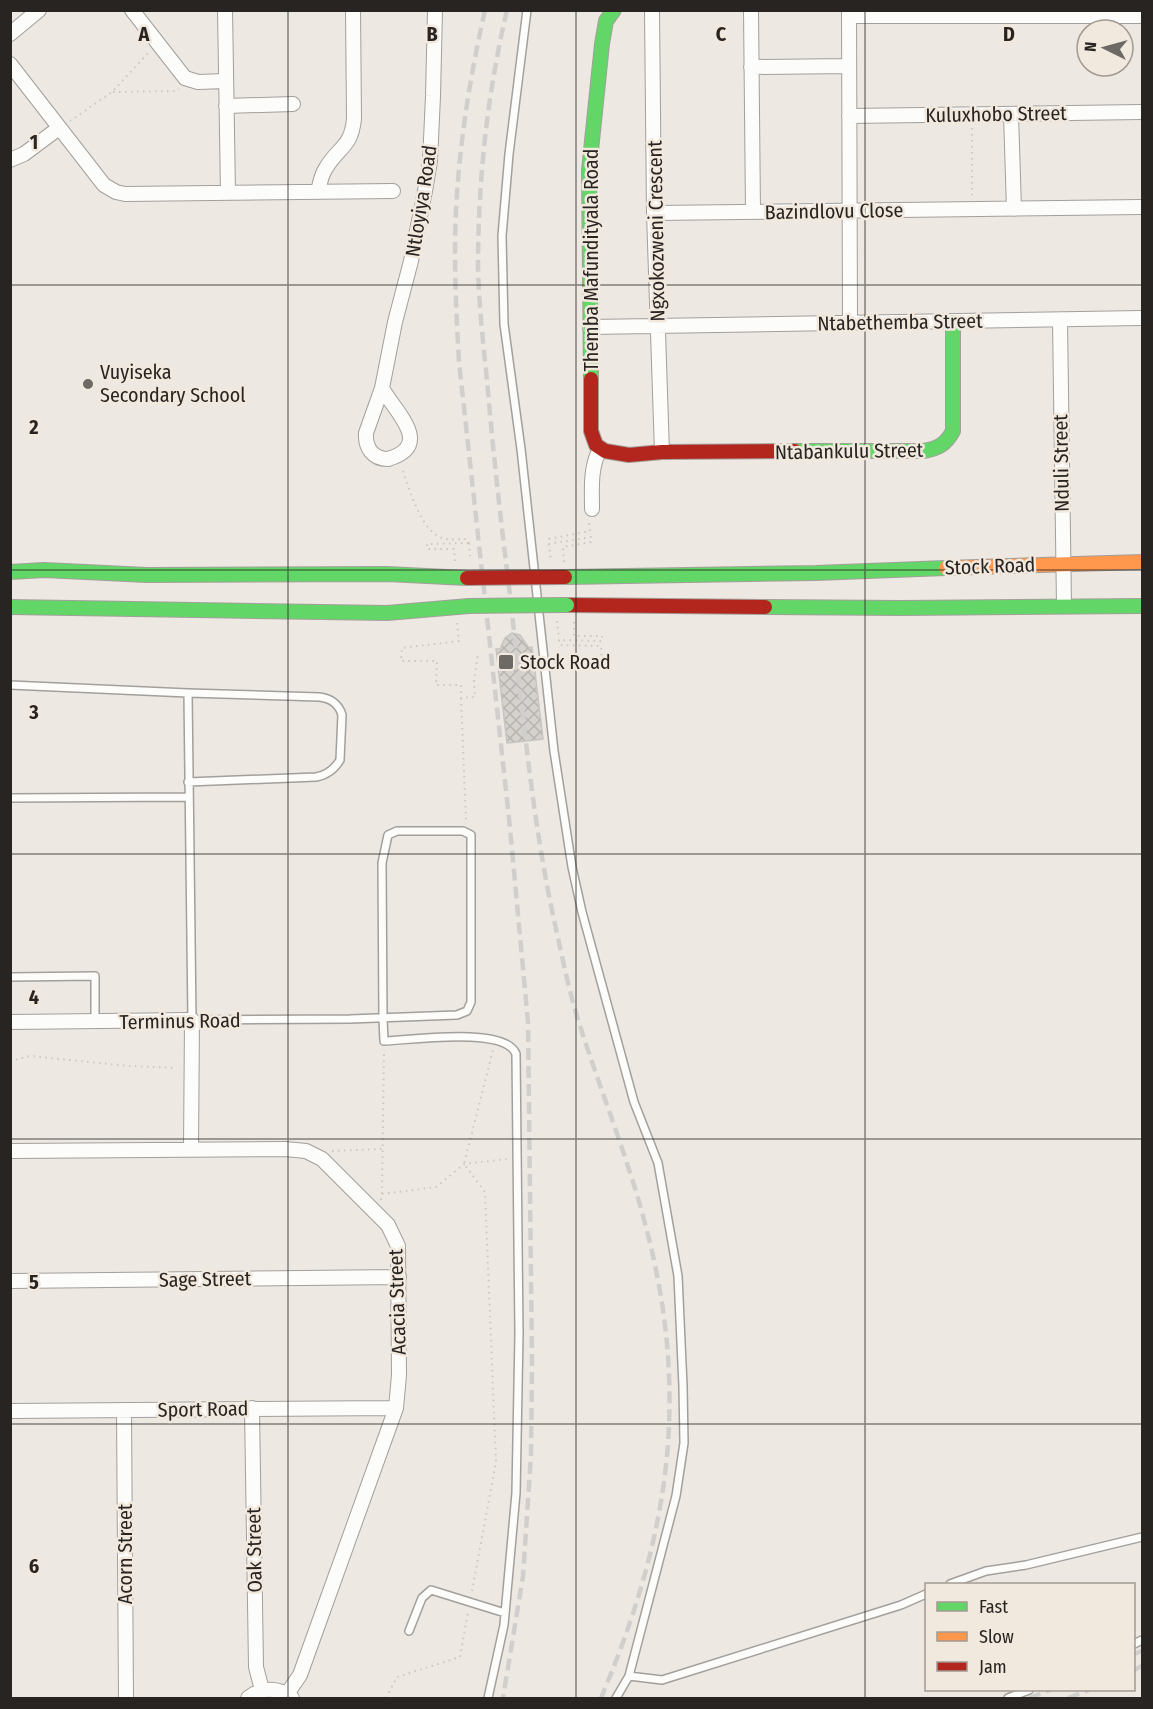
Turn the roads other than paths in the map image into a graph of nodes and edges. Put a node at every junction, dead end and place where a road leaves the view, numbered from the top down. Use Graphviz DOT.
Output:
graph roads {
  1 [pos="39,10"];
  2 [pos="132,10"];
  3 [pos="225,10"];
  4 [pos="353,10"];
  5 [pos="435,10"];
  6 [pos="527,10"];
  7 [pos="615,10"];
  8 [pos="652,10"];
  9 [pos="751,10"];
  10 [pos="849,13"];
  11 [pos="1010,14"];
  12 [pos="1143,16"];
  13 [pos="10,33"];
  14 [pos="10,64"];
  15 [pos="849,66"];
  16 [pos="751,67"];
  17 [pos="225,81"];
  18 [pos="293,104"];
  19 [pos="226,106"];
  20 [pos="1143,112"];
  21 [pos="1011,114"];
  22 [pos="849,116"];
  23 [pos="59,128"];
  24 [pos="10,160"];
  25 [pos="318,191"];
  26 [pos="393,191"];
  27 [pos="228,193"];
  28 [pos="1143,207"];
  29 [pos="1014,209"];
  30 [pos="850,211"];
  31 [pos="753,212"];
  32 [pos="654,213"];
  33 [pos="1143,318"];
  34 [pos="1060,320"];
  35 [pos="953,322"];
  36 [pos="850,323"];
  37 [pos="657,325"];
  38 [pos="590,327"];
  39 [pos="382,388"];
  40 [pos="600,449"];
  41 [pos="662,452"];
  42 [pos="592,508"];
  43 [pos="1143,562"];
  44 [pos="1064,564"];
  45 [pos="10,572"];
  46 [pos="1064,606"];
  47 [pos="1143,606"];
  48 [pos="10,607"];
  49 [pos="10,685"];
  50 [pos="188,693"];
  51 [pos="188,782"];
  52 [pos="188,797"];
  53 [pos="10,798"];
  54 [pos="10,977"];
  55 [pos="383,1018"];
  56 [pos="192,1020"];
  57 [pos="95,1021"];
  58 [pos="10,1022"];
  59 [pos="191,1149"];
  60 [pos="10,1150"];
  61 [pos="399,1277"];
  62 [pos="10,1281"];
  63 [pos="252,1408"];
  64 [pos="396,1408"];
  65 [pos="124,1410"];
  66 [pos="10,1411"];
  67 [pos="1143,1537"];
  68 [pos="953,1583"];
  69 [pos="925,1595"];
  70 [pos="505,1613"];
  71 [pos="409,1631"];
  72 [pos="629,1676"];
  73 [pos="262,1690"];
  74 [pos="1024,1691"];
  75 [pos="289,1696"];
  76 [pos="126,1698"];
  77 [pos="248,1698"];
  78 [pos="488,1698"];
  79 [pos="616,1698"];
  80 [pos="1008,1698"];
  1 -- 13 [label="street"];
  2 -- 17 [label="street"];
  3 -- 17 [label="street"];
  4 -- 25 [label="street"];
  5 -- 39 [label="street, Ntloyiya Road"];
  6 -- 72 [label="lane"];
  7 -- 38 [label="main road, Themba Mafundityala Road"];
  8 -- 32 [label="street, Ngxokozweni Crescent"];
  9 -- 16 [label="street"];
  10 -- 11 [label="street"];
  10 -- 15 [label="street"];
  11 -- 12 [label="street"];
  14 -- 23 [label="street"];
  15 -- 16 [label="street"];
  15 -- 22 [label="street"];
  16 -- 31 [label="street"];
  17 -- 19 [label="street"];
  18 -- 19 [label="street"];
  19 -- 27 [label="street"];
  20 -- 21 [label="street, Kuluxhobo Street"];
  21 -- 22 [label="street, Kuluxhobo Street"];
  21 -- 29 [label="street"];
  22 -- 30 [label="street"];
  23 -- 24 [label="street"];
  23 -- 27 [label="street"];
  25 -- 26 [label="street"];
  25 -- 27 [label="street"];
  28 -- 29 [label="street, Bazindlovu Close"];
  29 -- 30 [label="street, Bazindlovu Close"];
  30 -- 31 [label="street, Bazindlovu Close"];
  30 -- 36 [label="street"];
  31 -- 32 [label="street, Bazindlovu Close"];
  32 -- 37 [label="street, Ngxokozweni Crescent"];
  33 -- 34 [label="street, Ntabethemba Street"];
  34 -- 35 [label="street, Ntabethemba Street"];
  34 -- 44 [label="street, Nduli Street"];
  35 -- 36 [label="street, Ntabethemba Street"];
  35 -- 41 [label="main road, Ntabankulu Street"];
  36 -- 37 [label="street, Ntabethemba Street"];
  37 -- 38 [label="street, Ntabethemba Street"];
  37 -- 41 [label="street, Ngxokozweni Crescent"];
  38 -- 40 [label="main road, Themba Mafundityala Road"];
  39 -- 39 [label="street, Ntloyiya Road"];
  40 -- 41 [label="main road"];
  40 -- 42 [label="street"];
  43 -- 44 [label="main road, Stock Road"];
  44 -- 45 [label="main road, Stock Road, bridge"];
  44 -- 46 [label="street, Nduli Street"];
  46 -- 47 [label="main road, Stock Road"];
  46 -- 48 [label="main road, Stock Road, bridge"];
  49 -- 50 [label="lane"];
  50 -- 51 [label="lane"];
  50 -- 51 [label="lane"];
  51 -- 52 [label="lane"];
  52 -- 53 [label="lane"];
  52 -- 56 [label="lane"];
  54 -- 57 [label="lane"];
  55 -- 55 [label="lane"];
  55 -- 56 [label="lane, Terminus Road"];
  55 -- 70 [label="lane"];
  56 -- 57 [label="street, Terminus Road"];
  56 -- 59 [label="street"];
  57 -- 58 [label="street, Terminus Road"];
  59 -- 60 [label="street"];
  59 -- 61 [label="street, Acacia Street"];
  61 -- 62 [label="street, Sage Street"];
  61 -- 64 [label="street, Acacia Street"];
  63 -- 64 [label="street, Sport Road"];
  63 -- 65 [label="street, Sport Road"];
  63 -- 73 [label="street, Oak Street"];
  64 -- 75 [label="street, Acacia Street"];
  65 -- 66 [label="street, Sport Road"];
  65 -- 76 [label="street, Acorn Street"];
  67 -- 68 [label="lane"];
  69 -- 72 [label="lane"];
  70 -- 71 [label="lane"];
  70 -- 78 [label="lane"];
  72 -- 79 [label="lane"];
  73 -- 75 [label="street"];
  73 -- 77 [label="street"];
  74 -- 80 [label="lane"];
}
